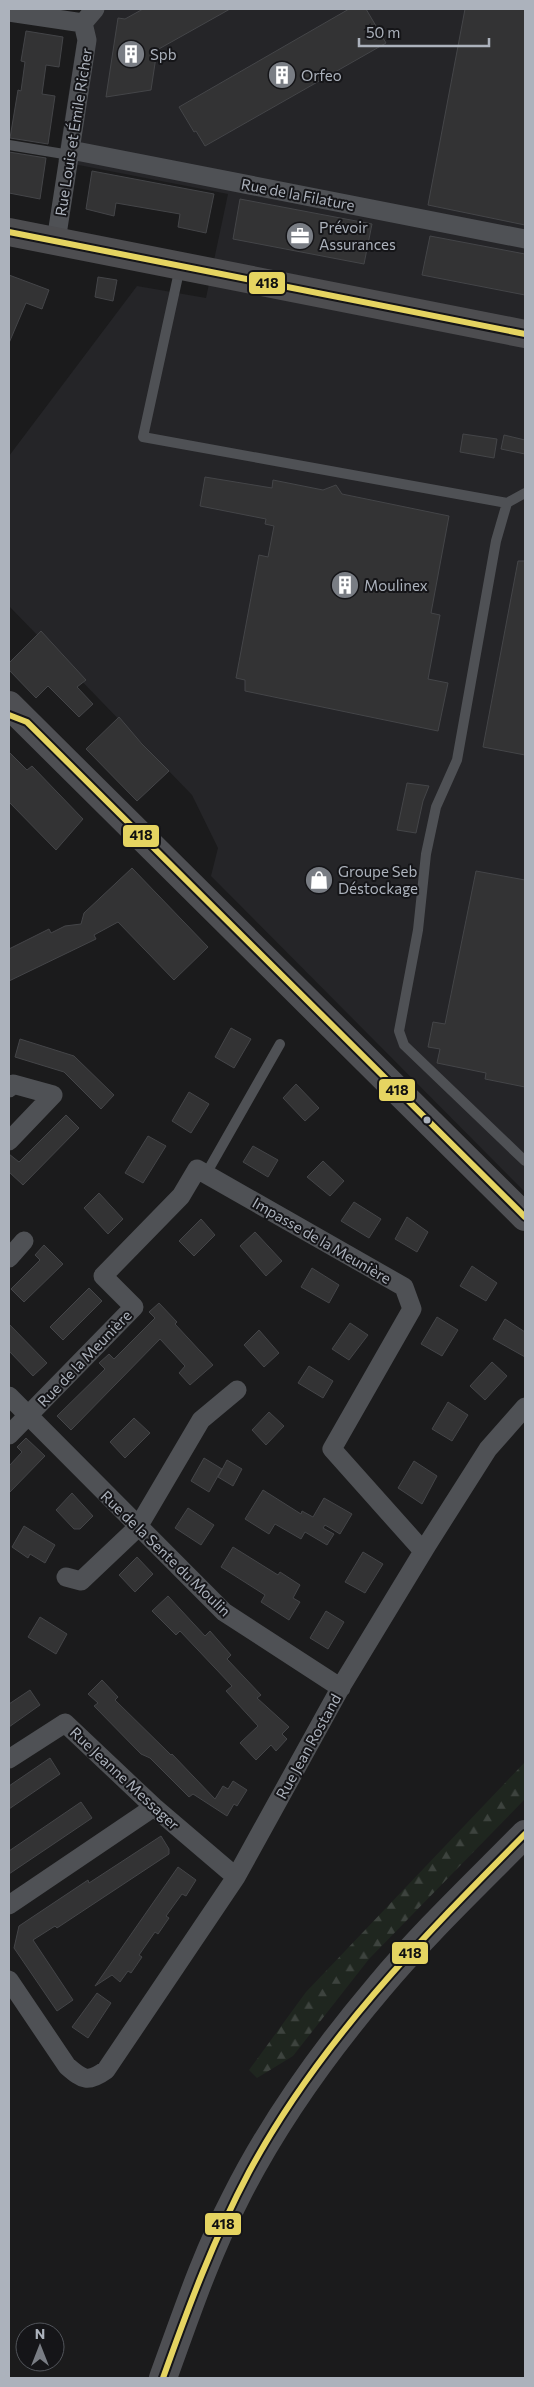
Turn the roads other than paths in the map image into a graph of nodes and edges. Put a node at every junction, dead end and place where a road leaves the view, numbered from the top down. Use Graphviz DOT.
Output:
graph roads {
  1 [pos="9,12"];
  2 [pos="89,16"];
  3 [pos="9,145"];
  4 [pos="71,152"];
  5 [pos="9,232"];
  6 [pos="525,238"];
  7 [pos="56,241"];
  8 [pos="180,265"];
  9 [pos="525,334"];
  10 [pos="525,493"];
  11 [pos="507,503"];
  12 [pos="15,714"];
  13 [pos="280,1044"];
  14 [pos="9,1088"];
  15 [pos="9,1141"];
  16 [pos="525,1161"];
  17 [pos="201,1171"];
  18 [pos="525,1217"];
  19 [pos="24,1242"];
  20 [pos="9,1258"];
  21 [pos="238,1390"];
  22 [pos="9,1396"];
  23 [pos="525,1406"];
  24 [pos="28,1416"];
  25 [pos="9,1435"];
  26 [pos="138,1527"];
  27 [pos="423,1551"];
  28 [pos="66,1577"];
  29 [pos="340,1688"];
  30 [pos="9,1758"];
  31 [pos="154,1807"];
  32 [pos="525,1834"];
  33 [pos="236,1877"];
  34 [pos="9,1905"];
  35 [pos="9,1980"];
  36 [pos="163,2378"];
  1 -- 2 [label="street"];
  2 -- 4 [label="street, Rue Louis et Émile Richer"];
  3 -- 4 [label="lane"];
  4 -- 6 [label="street, Rue de la Filature"];
  4 -- 7 [label="street, Rue Louis et Émile Richer"];
  5 -- 7 [label="main road"];
  7 -- 8 [label="main road"];
  8 -- 9 [label="main road"];
  8 -- 11 [label="lane"];
  10 -- 11 [label="lane"];
  11 -- 16 [label="lane"];
  12 -- 18 [label="main road"];
  13 -- 17 [label="lane"];
  14 -- 15 [label="street"];
  17 -- 24 [label="street, Rue de la Meunière"];
  17 -- 27 [label="street, Impasse de la Meunière"];
  19 -- 20 [label="street"];
  21 -- 26 [label="street"];
  22 -- 24 [label="street, Rue de la Sente du Moulin"];
  23 -- 27 [label="street, Rue Jean Rostand"];
  24 -- 25 [label="street, Rue de la Meunière"];
  24 -- 26 [label="street, Rue de la Sente du Moulin"];
  26 -- 28 [label="street"];
  26 -- 29 [label="street, Rue de la Sente du Moulin"];
  27 -- 29 [label="street, Rue Jean Rostand"];
  29 -- 33 [label="street, Rue Jean Rostand"];
  30 -- 31 [label="street, Rue Jeanne Messager"];
  31 -- 33 [label="street, Rue Jeanne Messager"];
  31 -- 34 [label="street"];
  32 -- 36 [label="main road"];
  33 -- 35 [label="street, Rue Jean Rostand"];
}
